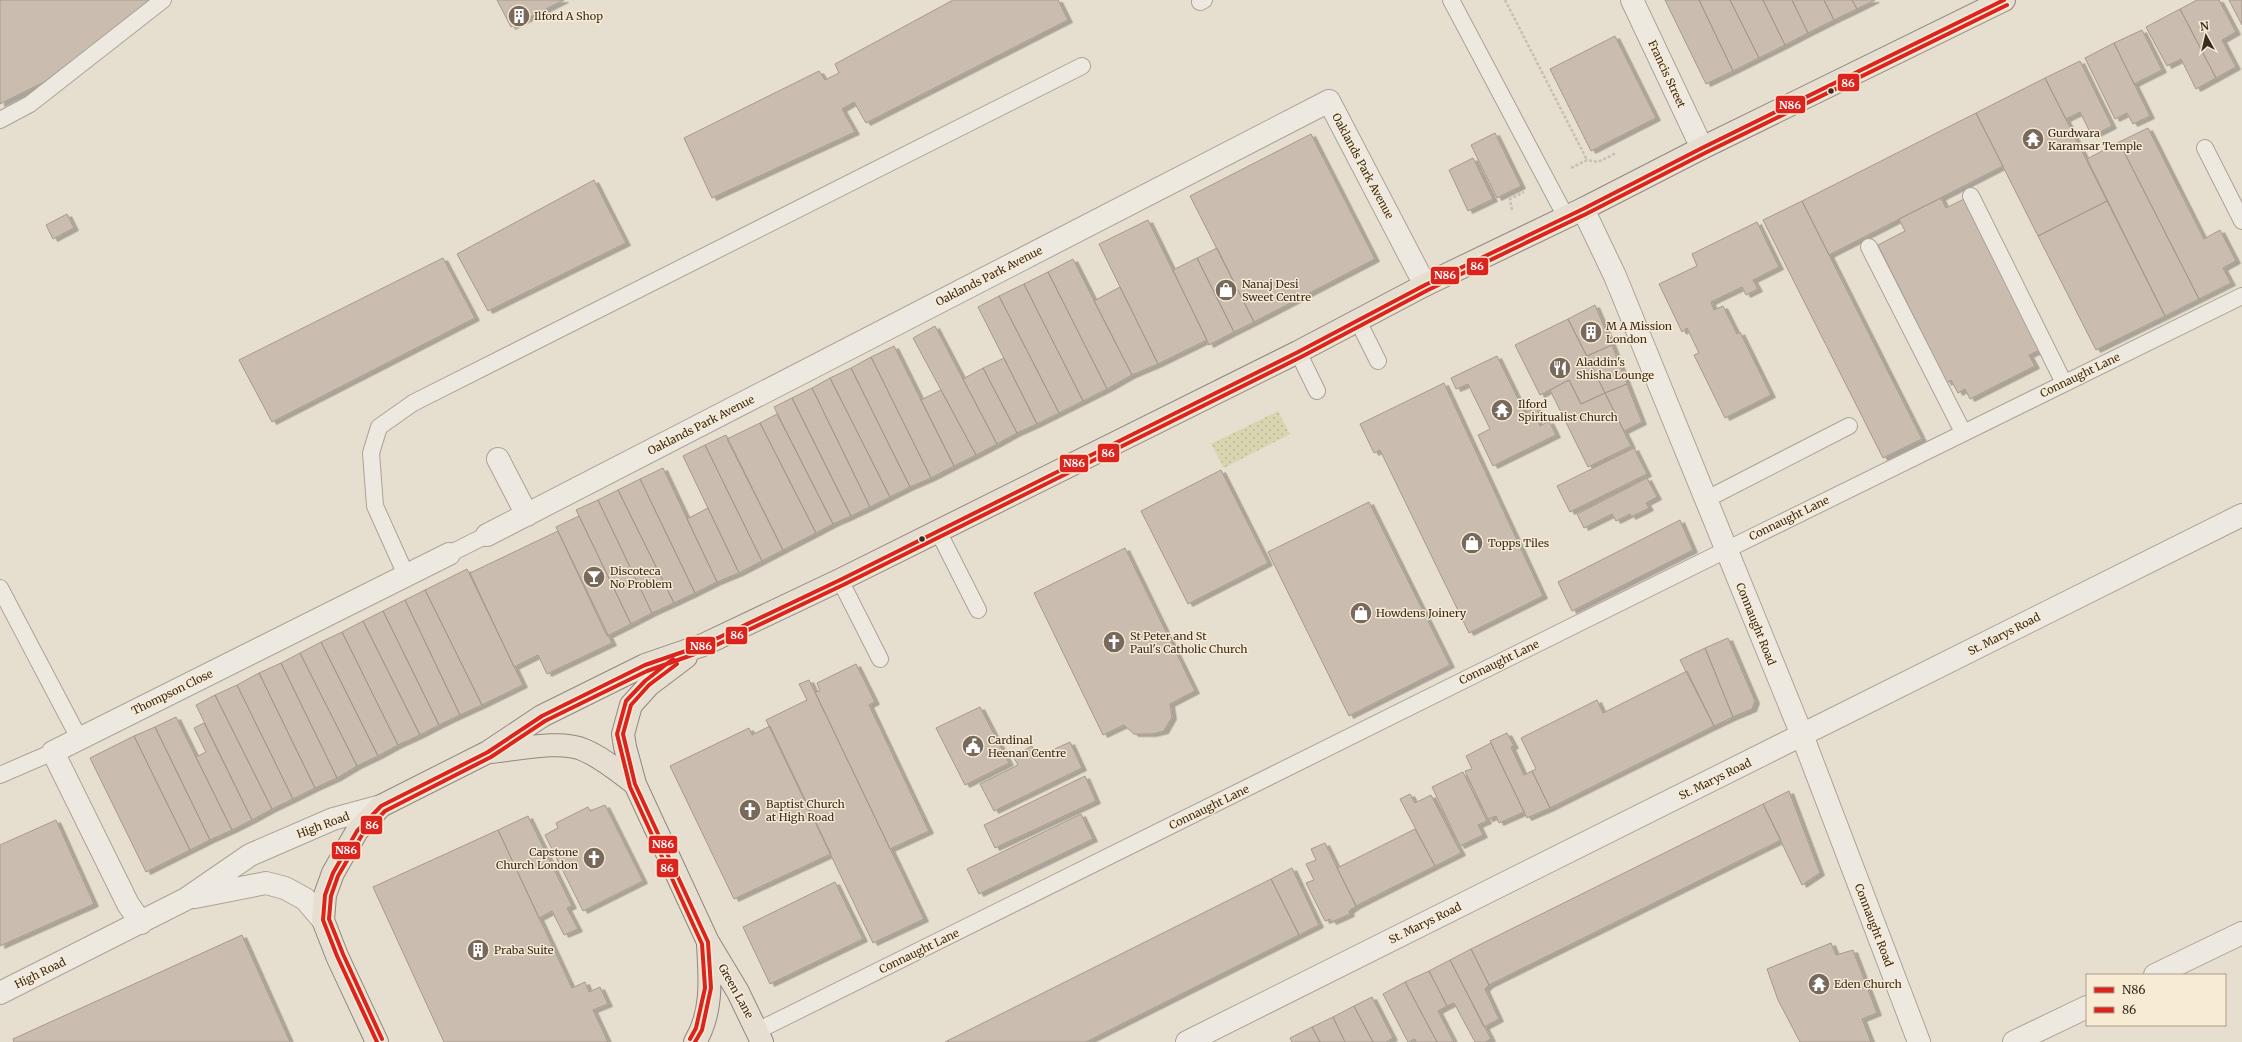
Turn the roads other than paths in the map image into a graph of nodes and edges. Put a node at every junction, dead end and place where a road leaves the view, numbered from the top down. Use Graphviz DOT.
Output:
graph roads {
  1 [pos="163,0"];
  2 [pos="1451,0"];
  3 [pos="1632,0"];
  4 [pos="2004,0"];
  5 [pos="1082,66"];
  6 [pos="0,120"];
  7 [pos="1702,148"];
  8 [pos="2205,148"];
  9 [pos="1971,196"];
  10 [pos="1574,213"];
  11 [pos="2242,221"];
  12 [pos="1869,247"];
  13 [pos="1425,285"];
  14 [pos="2242,296"];
  15 [pos="1358,321"];
  16 [pos="1298,352"];
  17 [pos="1378,361"];
  18 [pos="2064,383"];
  19 [pos="1317,392"];
  20 [pos="1849,426"];
  21 [pos="1963,432"];
  22 [pos="498,459"];
  23 [pos="1705,500"];
  24 [pos="527,514"];
  25 [pos="2242,515"];
  26 [pos="938,531"];
  27 [pos="487,535"];
  28 [pos="1726,550"];
  29 [pos="457,551"];
  30 [pos="406,575"];
  31 [pos="840,580"];
  32 [pos="0,588"];
  33 [pos="978,610"];
  34 [pos="703,645"];
  35 [pos="880,659"];
  36 [pos="1802,735"];
  37 [pos="79,738"];
  38 [pos="53,752"];
  39 [pos="488,752"];
  40 [pos="0,775"];
  41 [pos="635,784"];
  42 [pos="380,806"];
  43 [pos="186,899"];
  44 [pos="323,920"];
  45 [pos="141,923"];
  46 [pos="2242,933"];
  47 [pos="708,942"];
  48 [pos="2156,974"];
  49 [pos="0,993"];
  50 [pos="2086,1007"];
  51 [pos="760,1037"];
  52 [pos="378,1042"];
  53 [pos="695,1042"];
  54 [pos="1187,1042"];
  55 [pos="1919,1042"];
  56 [pos="2014,1042"];
  1 -- 6 [label="lane"];
  2 -- 10 [label="lane"];
  3 -- 7 [label="street, Francis Street"];
  4 -- 7 [label="main road, High Road"];
  5 -- 30 [label="lane"];
  7 -- 10 [label="main road, High Road"];
  8 -- 11 [label="lane"];
  9 -- 18 [label="lane"];
  10 -- 13 [label="main road, High Road"];
  10 -- 23 [label="street, Connaught Road"];
  12 -- 21 [label="lane"];
  13 -- 15 [label="main road, High Road"];
  13 -- 24 [label="street, Oaklands Park Avenue"];
  14 -- 18 [label="lane, Connaught Lane"];
  15 -- 16 [label="main road, High Road"];
  15 -- 17 [label="lane"];
  16 -- 19 [label="lane"];
  16 -- 26 [label="main road, High Road"];
  18 -- 21 [label="lane, Connaught Lane"];
  20 -- 23 [label="lane"];
  21 -- 28 [label="lane, Connaught Lane"];
  22 -- 24 [label="street"];
  23 -- 28 [label="street, Connaught Road"];
  24 -- 27 [label="street, Oaklands Park Avenue"];
  25 -- 36 [label="street, St. Marys Road"];
  26 -- 31 [label="main road, High Road"];
  26 -- 33 [label="lane"];
  27 -- 29 [label="lane, Oaklands Park Avenue"];
  28 -- 36 [label="street, Connaught Road"];
  28 -- 51 [label="lane, Connaught Lane"];
  29 -- 30 [label="street, Thompson Close"];
  30 -- 37 [label="street, Thompson Close"];
  31 -- 34 [label="main road, High Road"];
  31 -- 35 [label="lane"];
  32 -- 37 [label="lane"];
  34 -- 39 [label="main road, High Road"];
  34 -- 41 [label="main road, Green Lane"];
  36 -- 54 [label="street, St. Marys Road"];
  36 -- 55 [label="street, Connaught Road"];
  37 -- 38 [label="street, Thompson Close"];
  38 -- 40 [label="lane"];
  38 -- 45 [label="street"];
  39 -- 41 [label="main road, High Road"];
  39 -- 42 [label="main road, High Road"];
  41 -- 47 [label="main road, Green Lane"];
  42 -- 43 [label="street, High Road"];
  42 -- 44 [label="main road"];
  43 -- 44 [label="street, High Road"];
  43 -- 45 [label="street, High Road"];
  44 -- 52 [label="main road"];
  45 -- 49 [label="street, High Road"];
  46 -- 48 [label="street"];
  47 -- 51 [label="main road, Green Lane"];
  47 -- 53 [label="main road, Green Lane"];
  50 -- 56 [label="street"];
}
